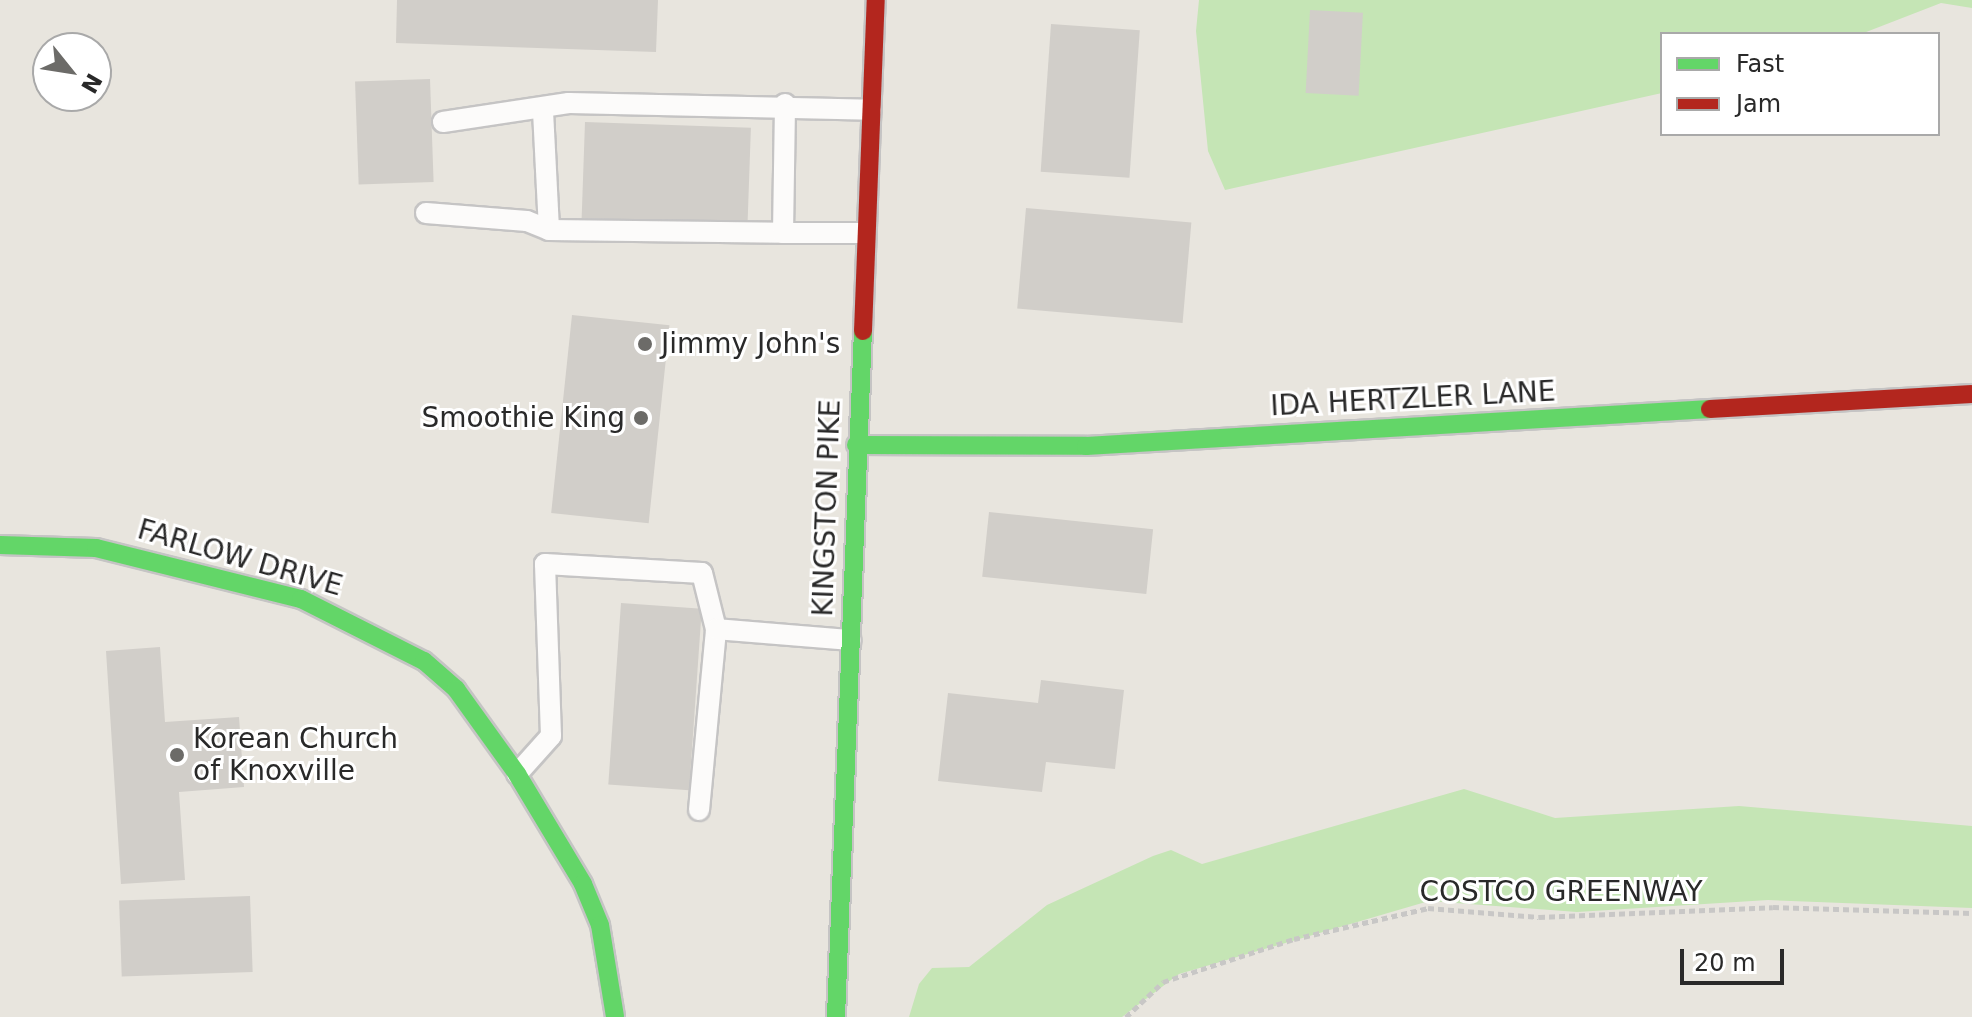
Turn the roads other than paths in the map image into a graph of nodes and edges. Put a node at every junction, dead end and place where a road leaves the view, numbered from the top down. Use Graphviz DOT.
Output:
graph roads {
  1 [pos="876,0"];
  2 [pos="785,104"];
  3 [pos="871,110"];
  4 [pos="543,111"];
  5 [pos="443,122"];
  6 [pos="426,213"];
  7 [pos="549,230"];
  8 [pos="783,233"];
  9 [pos="865,233"];
  10 [pos="1972,394"];
  11 [pos="856,445"];
  12 [pos="0,545"];
  13 [pos="716,629"];
  14 [pos="851,640"];
  15 [pos="517,774"];
  16 [pos="699,810"];
  17 [pos="615,1017"];
  18 [pos="836,1017"];
  1 -- 3 [label="street, KINGSTON PIKE"];
  2 -- 3 [label="lane"];
  2 -- 4 [label="lane"];
  2 -- 8 [label="lane"];
  3 -- 9 [label="street, KINGSTON PIKE"];
  4 -- 5 [label="lane"];
  4 -- 7 [label="lane"];
  6 -- 7 [label="lane"];
  7 -- 8 [label="lane"];
  8 -- 9 [label="lane"];
  9 -- 11 [label="street, KINGSTON PIKE"];
  10 -- 11 [label="street, IDA HERTZLER LANE"];
  11 -- 14 [label="street, KINGSTON PIKE"];
  12 -- 15 [label="street, FARLOW DRIVE"];
  13 -- 14 [label="lane"];
  13 -- 15 [label="lane"];
  13 -- 16 [label="lane"];
  14 -- 18 [label="street, KINGSTON PIKE"];
  15 -- 17 [label="street, FARLOW DRIVE"];
}
